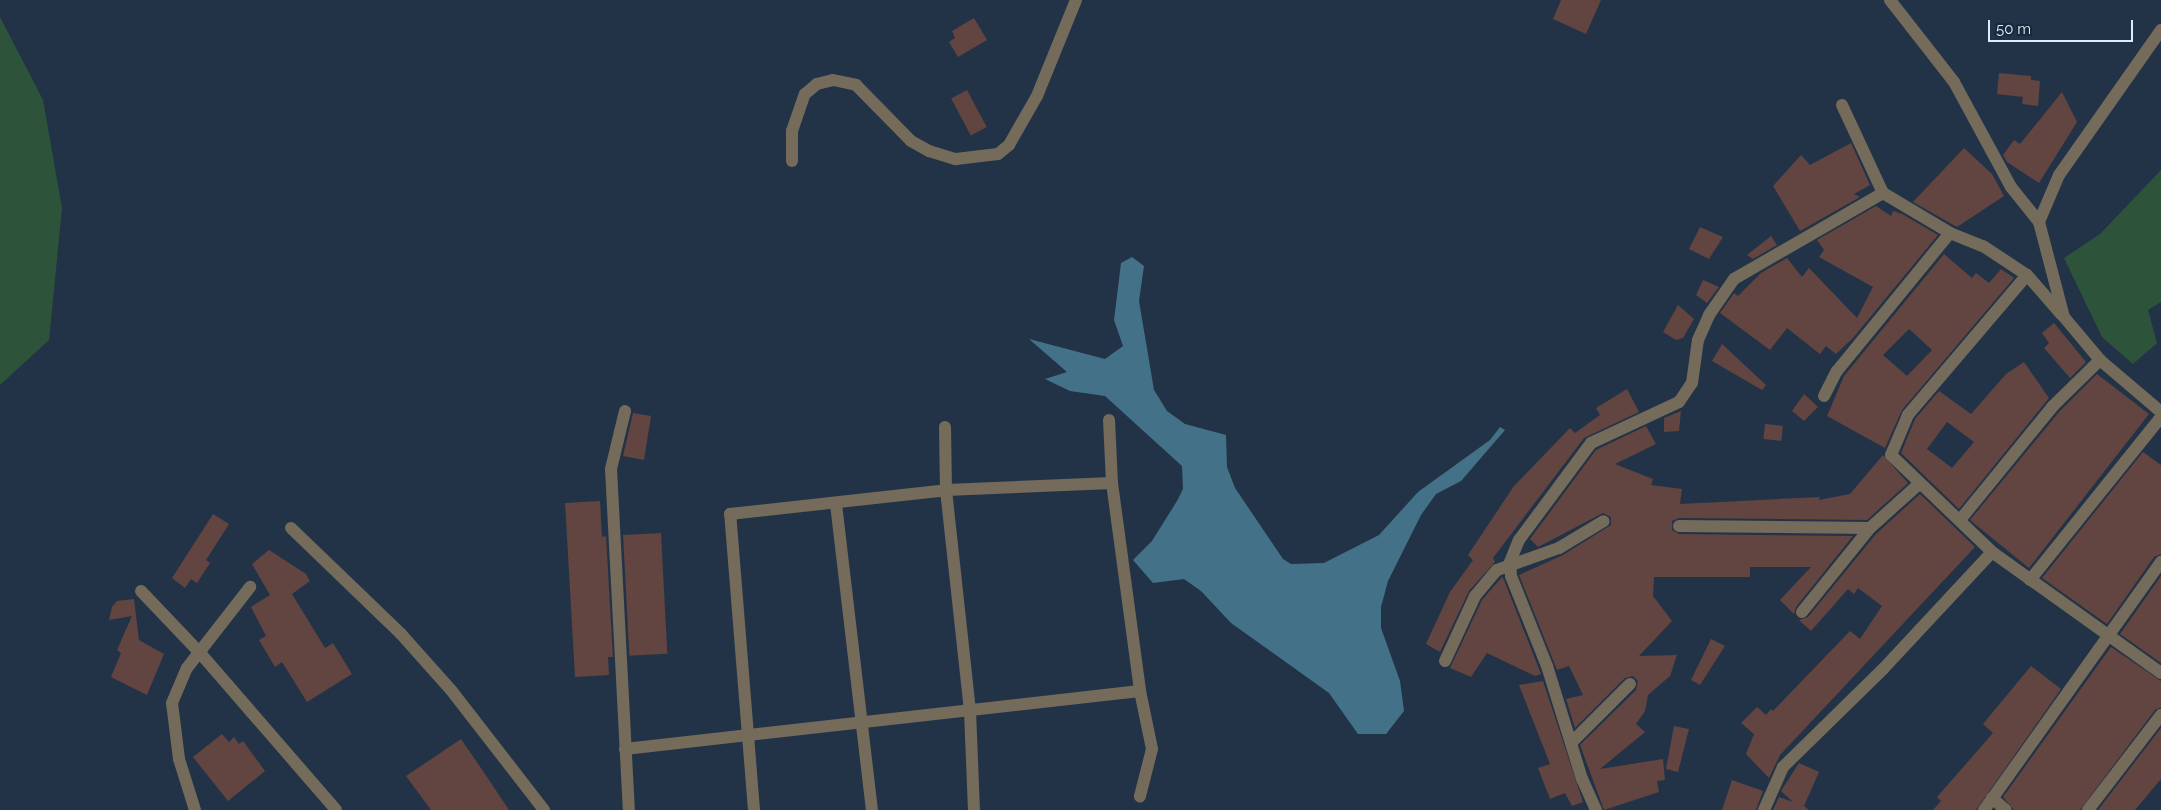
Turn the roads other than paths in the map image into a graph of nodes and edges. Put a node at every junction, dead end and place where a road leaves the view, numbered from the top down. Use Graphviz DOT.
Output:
graph roads {
  1 [pos="1076,0"];
  2 [pos="1890,0"];
  3 [pos="2161,30"];
  4 [pos="1842,106"];
  5 [pos="792,160"];
  6 [pos="1883,193"];
  7 [pos="2039,222"];
  8 [pos="1950,233"];
  9 [pos="2027,275"];
  10 [pos="2064,317"];
  11 [pos="2100,360"];
  12 [pos="1824,396"];
  13 [pos="625,411"];
  14 [pos="2161,412"];
  15 [pos="2161,417"];
  16 [pos="1109,420"];
  17 [pos="945,428"];
  18 [pos="1112,482"];
  19 [pos="1920,482"];
  20 [pos="946,490"];
  21 [pos="836,504"];
  22 [pos="1960,520"];
  23 [pos="1604,521"];
  24 [pos="1678,526"];
  25 [pos="291,528"];
  26 [pos="1870,528"];
  27 [pos="1992,552"];
  28 [pos="1510,562"];
  29 [pos="2161,562"];
  30 [pos="2030,580"];
  31 [pos="250,586"];
  32 [pos="140,591"];
  33 [pos="1802,612"];
  34 [pos="2106,634"];
  35 [pos="201,654"];
  36 [pos="1445,661"];
  37 [pos="2161,673"];
  38 [pos="1630,684"];
  39 [pos="1140,691"];
  40 [pos="970,711"];
  41 [pos="2161,715"];
  42 [pos="859,722"];
  43 [pos="747,733"];
  44 [pos="1572,742"];
  45 [pos="625,748"];
  46 [pos="1140,796"];
  47 [pos="1992,798"];
  48 [pos="195,810"];
  49 [pos="336,810"];
  50 [pos="544,810"];
  51 [pos="629,810"];
  52 [pos="754,810"];
  53 [pos="872,810"];
  54 [pos="974,810"];
  55 [pos="1596,810"];
  56 [pos="1764,810"];
  57 [pos="1984,810"];
  58 [pos="2006,810"];
  59 [pos="2088,810"];
  1 -- 5 [label="street"];
  2 -- 7 [label="street"];
  3 -- 7 [label="street"];
  4 -- 6 [label="street"];
  6 -- 8 [label="street"];
  6 -- 28 [label="street"];
  7 -- 10 [label="street"];
  8 -- 9 [label="street"];
  8 -- 12 [label="street"];
  9 -- 10 [label="street"];
  9 -- 19 [label="street"];
  10 -- 11 [label="street"];
  11 -- 14 [label="street"];
  11 -- 22 [label="street"];
  13 -- 45 [label="street"];
  15 -- 30 [label="street"];
  16 -- 18 [label="street"];
  17 -- 20 [label="street"];
  18 -- 20 [label="street"];
  18 -- 39 [label="street"];
  19 -- 22 [label="street"];
  19 -- 26 [label="street"];
  20 -- 21 [label="street"];
  20 -- 40 [label="street"];
  21 -- 42 [label="street"];
  21 -- 43 [label="street"];
  22 -- 27 [label="street"];
  23 -- 28 [label="street"];
  24 -- 26 [label="street"];
  25 -- 50 [label="street"];
  26 -- 33 [label="street"];
  27 -- 30 [label="street"];
  27 -- 56 [label="street"];
  28 -- 36 [label="street"];
  28 -- 44 [label="street"];
  29 -- 34 [label="street"];
  30 -- 34 [label="street"];
  31 -- 35 [label="street"];
  32 -- 35 [label="street"];
  34 -- 37 [label="street"];
  34 -- 47 [label="street"];
  35 -- 48 [label="street"];
  35 -- 49 [label="street"];
  38 -- 44 [label="street"];
  39 -- 40 [label="street"];
  39 -- 46 [label="street"];
  40 -- 42 [label="street"];
  40 -- 54 [label="street"];
  41 -- 59 [label="street"];
  42 -- 43 [label="street"];
  42 -- 53 [label="street"];
  43 -- 45 [label="street"];
  43 -- 52 [label="street"];
  44 -- 55 [label="street"];
  45 -- 51 [label="street"];
  47 -- 57 [label="street"];
  47 -- 58 [label="street"];
}
